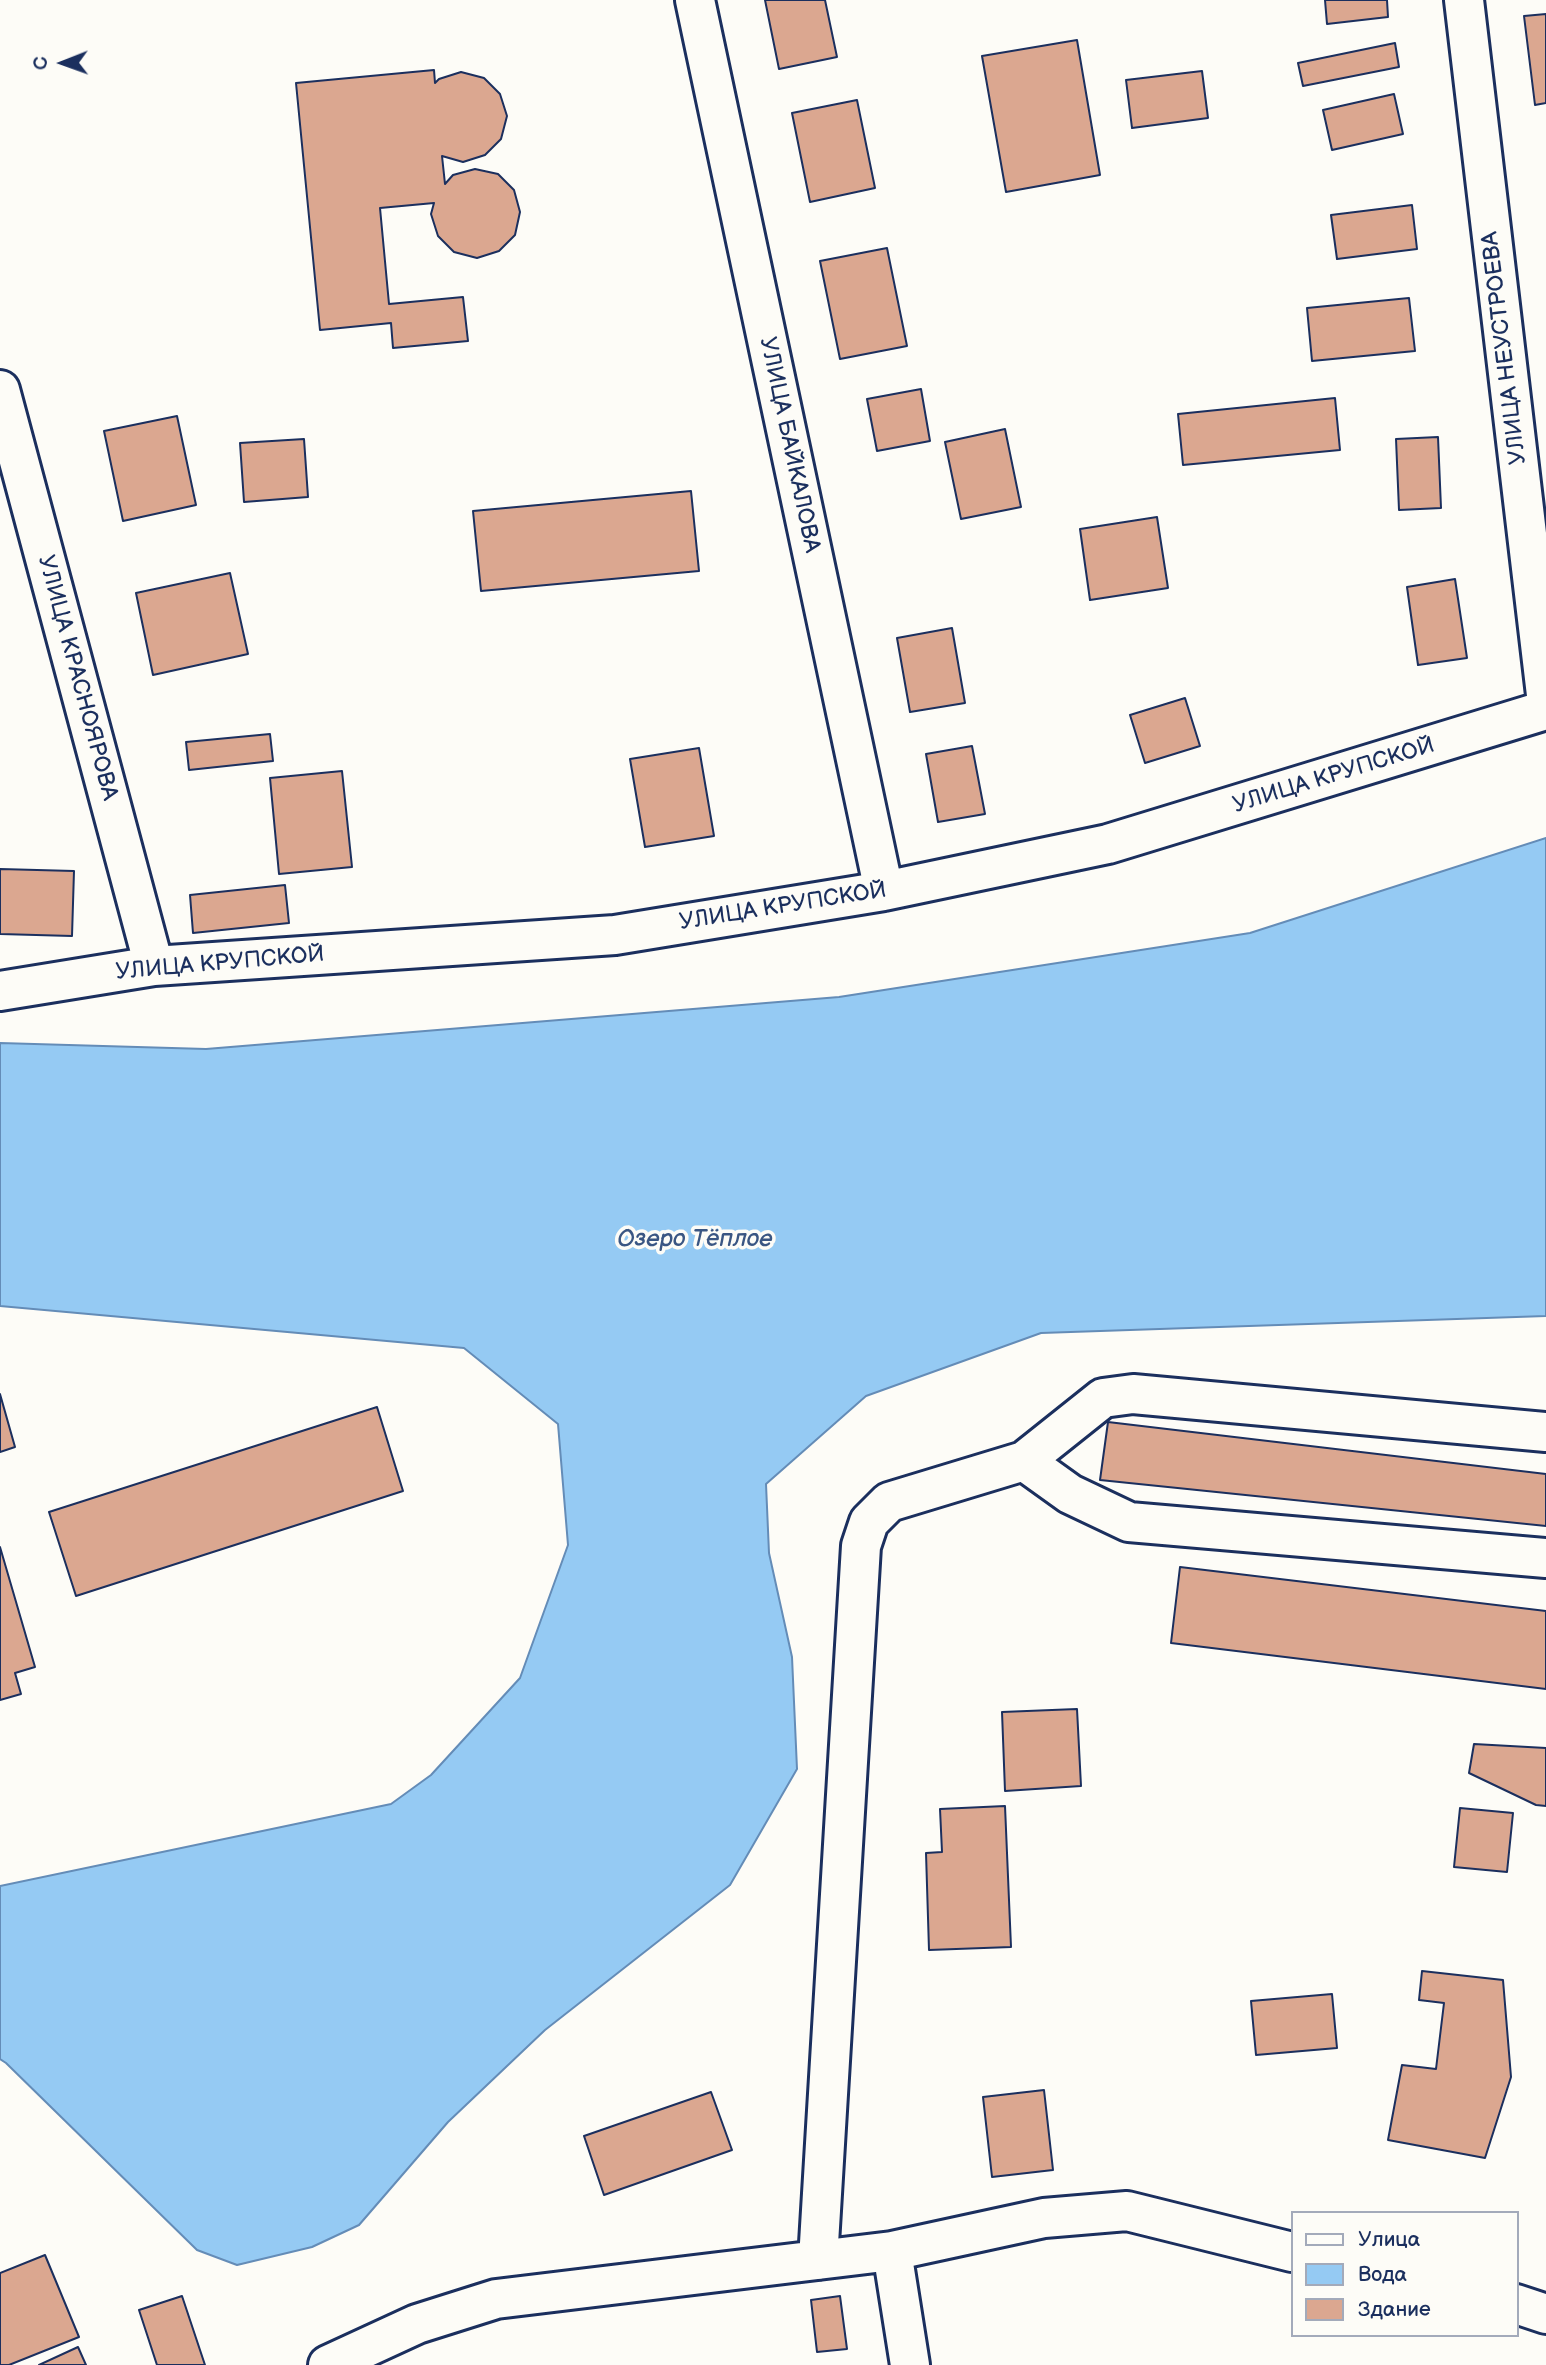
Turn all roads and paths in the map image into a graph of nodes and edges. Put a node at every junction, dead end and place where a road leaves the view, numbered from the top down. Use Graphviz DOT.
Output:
graph roads {
  1 [pos="695,0"];
  2 [pos="1464,0"];
  3 [pos="0,390"];
  4 [pos="1546,695"];
  5 [pos="1546,710"];
  6 [pos="884,891"];
  7 [pos="154,966"];
  8 [pos="0,990"];
  9 [pos="1546,1432"];
  10 [pos="1024,1461"];
  11 [pos="1546,1558"];
  12 [pos="892,2251"];
  13 [pos="1290,2252"];
  14 [pos="818,2260"];
  15 [pos="1518,2305"];
  16 [pos="1546,2314"];
  17 [pos="328,2365"];
  18 [pos="910,2365"];
  1 -- 6 [label="street, УЛИЦА БАЙКАЛОВА"];
  2 -- 4 [label="street, УЛИЦА НЕУСТРОЕВА"];
  3 -- 7 [label="street, УЛИЦА КРАСНОЯРОВА"];
  5 -- 6 [label="street, УЛИЦА КРУПСКОЙ"];
  6 -- 7 [label="street, УЛИЦА КРУПСКОЙ"];
  7 -- 8 [label="street, УЛИЦА КРУПСКОЙ"];
  9 -- 10 [label="street"];
  10 -- 11 [label="street"];
  10 -- 14 [label="street"];
  12 -- 13 [label="street"];
  12 -- 14 [label="street"];
  12 -- 18 [label="street"];
  14 -- 17 [label="street"];
  15 -- 16 [label="street"];
}
